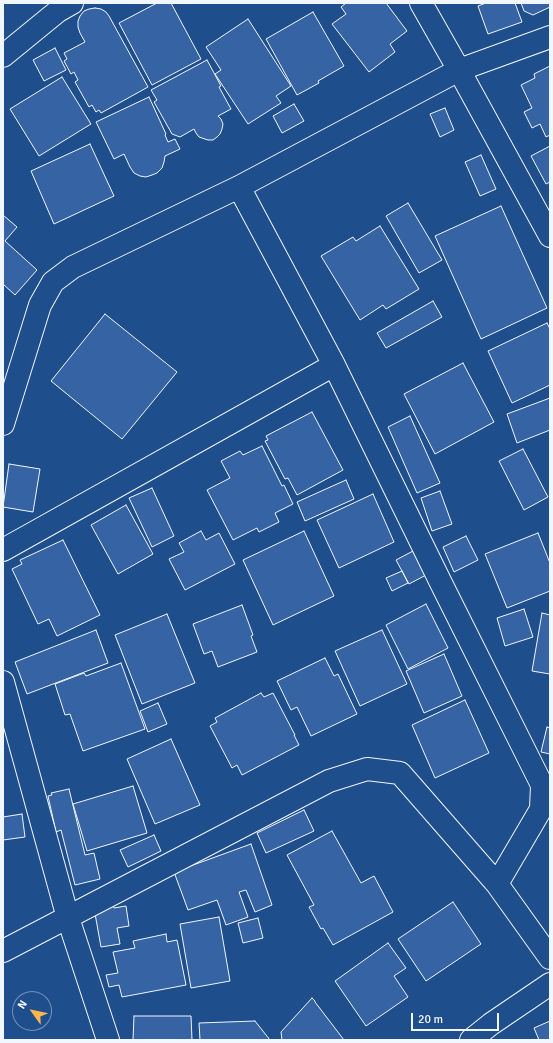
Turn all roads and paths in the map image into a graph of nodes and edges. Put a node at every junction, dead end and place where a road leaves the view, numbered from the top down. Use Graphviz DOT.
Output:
graph roads {
  1 [pos="72,3"];
  2 [pos="421,3"];
  3 [pos="550,37"];
  4 [pos="3,56"];
  5 [pos="459,70"];
  6 [pos="239,187"];
  7 [pos="550,236"];
  8 [pos="334,365"];
  9 [pos="3,424"];
  10 [pos="3,550"];
  11 [pos="3,682"];
  12 [pos="497,884"];
  13 [pos="68,918"];
  14 [pos="3,951"];
  15 [pos="550,958"];
  16 [pos="550,984"];
  17 [pos="108,1040"];
  18 [pos="471,1040"];
  1 -- 4 [label="street"];
  2 -- 5 [label="street"];
  3 -- 5 [label="street"];
  5 -- 6 [label="street"];
  5 -- 7 [label="street"];
  6 -- 8 [label="street"];
  6 -- 9 [label="street"];
  8 -- 10 [label="street"];
  8 -- 12 [label="street"];
  11 -- 13 [label="street"];
  12 -- 13 [label="street"];
  12 -- 15 [label="street"];
  13 -- 14 [label="street"];
  13 -- 17 [label="street"];
  16 -- 18 [label="street"];
}
